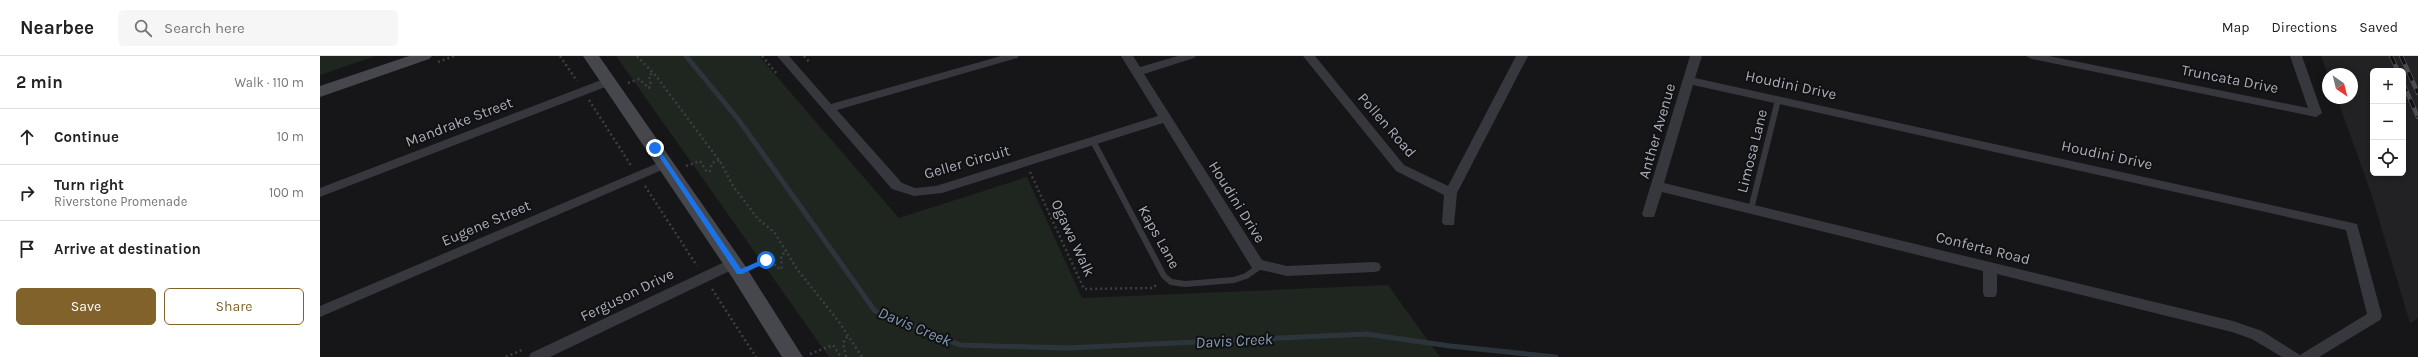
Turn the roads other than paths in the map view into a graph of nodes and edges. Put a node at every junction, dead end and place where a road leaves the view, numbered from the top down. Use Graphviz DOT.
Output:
graph roads {
  1 [pos="424,56"];
  2 [pos="591,56"];
  3 [pos="783,56"];
  4 [pos="1013,56"];
  5 [pos="1127,56"];
  6 [pos="1190,56"];
  7 [pos="1309,56"];
  8 [pos="1522,56"];
  9 [pos="1696,56"];
  10 [pos="2032,56"];
  11 [pos="2296,56"];
  12 [pos="1137,72"];
  13 [pos="1688,80"];
  14 [pos="609,81"];
  15 [pos="320,92"];
  16 [pos="1778,100"];
  17 [pos="830,108"];
  18 [pos="1165,118"];
  19 [pos="1093,141"];
  20 [pos="665,164"];
  21 [pos="1657,186"];
  22 [pos="320,193"];
  23 [pos="1451,193"];
  24 [pos="1751,209"];
  25 [pos="1649,214"];
  26 [pos="1449,222"];
  27 [pos="1262,266"];
  28 [pos="1990,267"];
  29 [pos="736,268"];
  30 [pos="1374,268"];
  31 [pos="1990,293"];
  32 [pos="320,312"];
  33 [pos="536,357"];
  34 [pos="793,357"];
  35 [pos="2294,357"];
  36 [pos="2307,357"];
  1 -- 15 [label="street"];
  2 -- 14 [label="street"];
  3 -- 17 [label="street, Geller Circuit"];
  4 -- 17 [label="street"];
  5 -- 12 [label="street, Houdini Drive"];
  6 -- 12 [label="street"];
  7 -- 23 [label="street, Pollen Road"];
  8 -- 23 [label="street"];
  9 -- 13 [label="street, Anther Avenue"];
  10 -- 11 [label="street, Truncata Drive"];
  12 -- 18 [label="street, Houdini Drive"];
  13 -- 16 [label="street, Houdini Drive"];
  13 -- 21 [label="street, Anther Avenue"];
  14 -- 20 [label="street"];
  14 -- 22 [label="street, Mandrake Street"];
  16 -- 24 [label="lane, Limosa Lane"];
  16 -- 36 [label="street, Houdini Drive"];
  17 -- 19 [label="street, Geller Circuit"];
  18 -- 19 [label="street, Geller Circuit"];
  18 -- 27 [label="street, Houdini Drive"];
  19 -- 27 [label="lane, Kaps Lane"];
  20 -- 29 [label="street"];
  20 -- 32 [label="street, Eugene Street"];
  21 -- 24 [label="street, Conferta Road"];
  21 -- 25 [label="street, Anther Avenue"];
  23 -- 26 [label="street"];
  24 -- 28 [label="street, Conferta Road"];
  27 -- 30 [label="street, Houdini Drive"];
  28 -- 31 [label="street"];
  28 -- 35 [label="street, Conferta Road"];
  29 -- 33 [label="street, Ferguson Drive"];
  29 -- 34 [label="street"];
}
